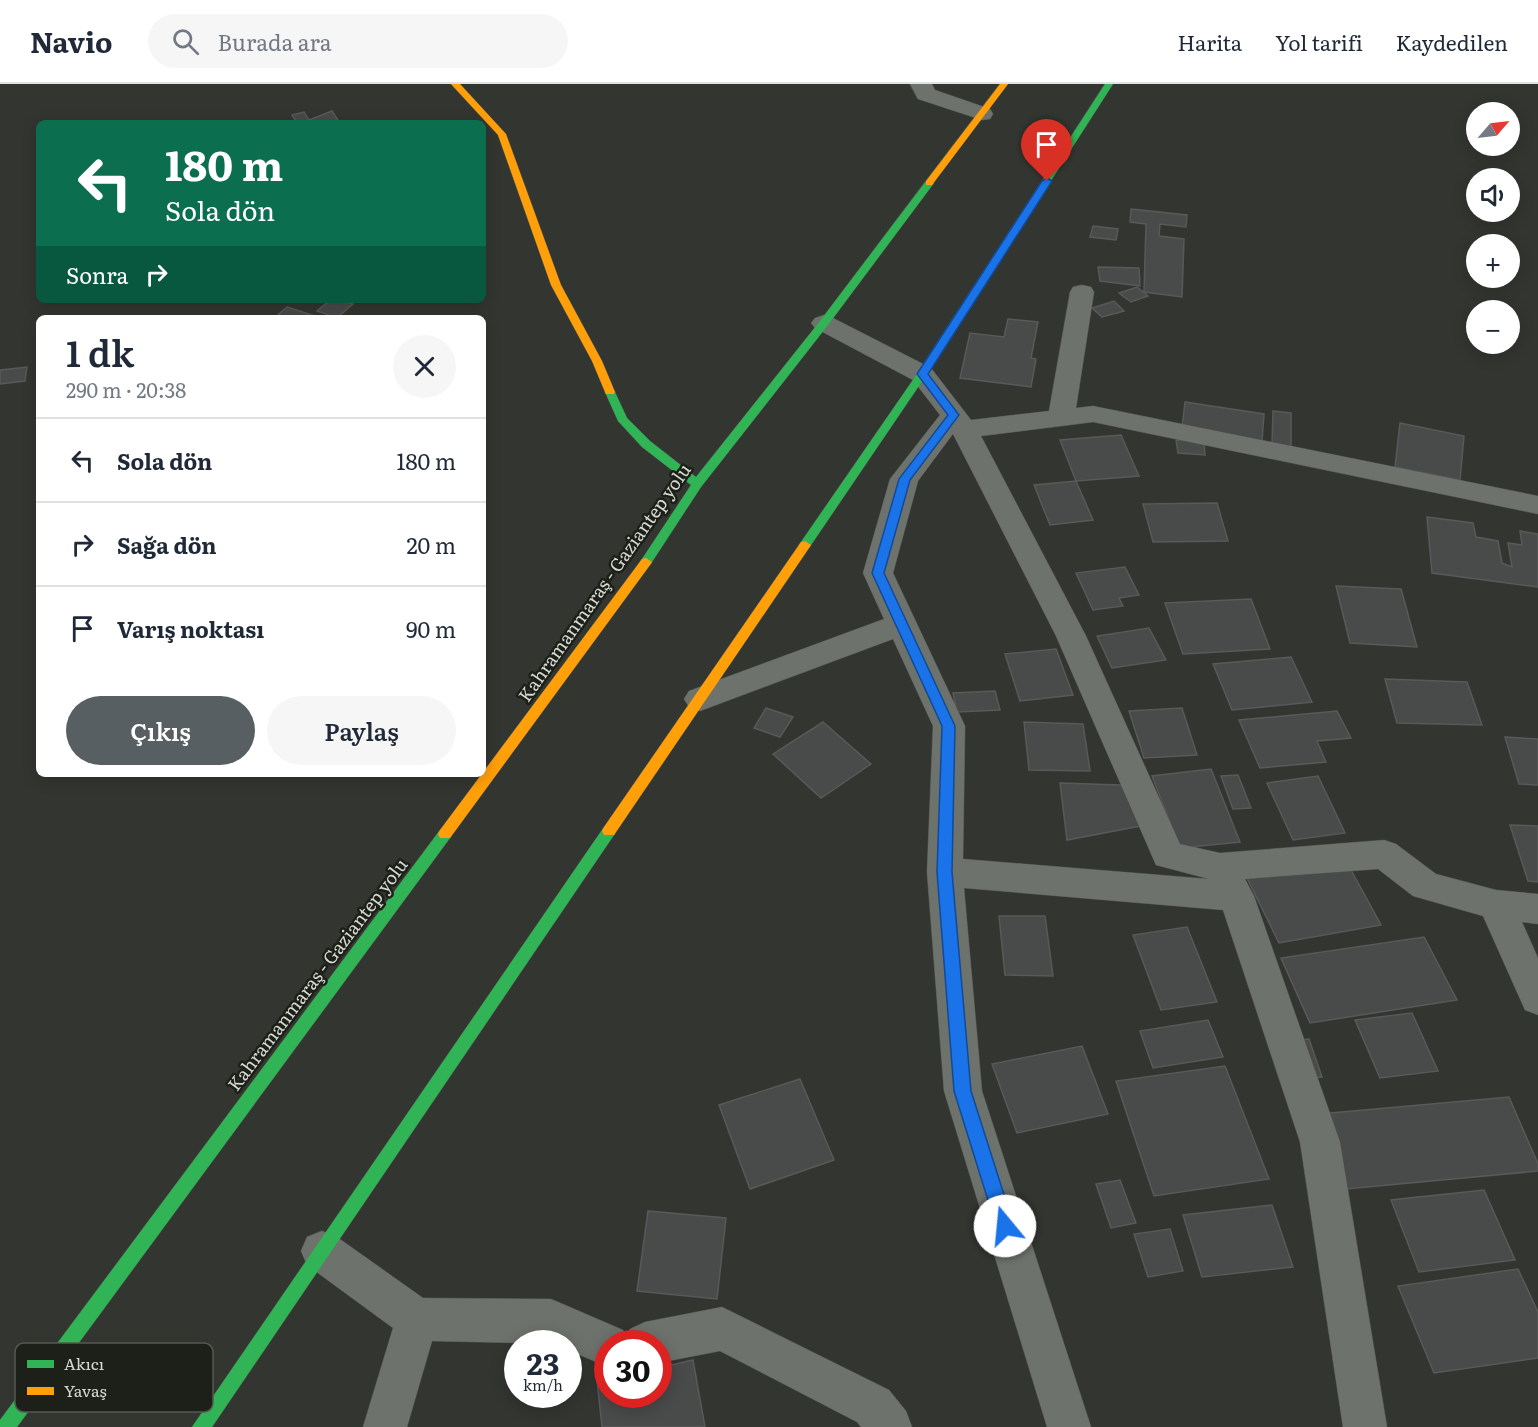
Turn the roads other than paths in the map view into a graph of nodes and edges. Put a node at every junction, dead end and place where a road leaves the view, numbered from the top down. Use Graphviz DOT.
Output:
graph roads {
  1 [pos="455,84"];
  2 [pos="921,84"];
  3 [pos="1004,84"];
  4 [pos="1109,84"];
  5 [pos="981,114"];
  6 [pos="1082,292"];
  7 [pos="824,322"];
  8 [pos="922,374"];
  9 [pos="1061,417"];
  10 [pos="959,422"];
  11 [pos="697,484"];
  12 [pos="1538,505"];
  13 [pos="902,624"];
  14 [pos="700,699"];
  15 [pos="945,872"];
  16 [pos="1228,881"];
  17 [pos="1496,905"];
  18 [pos="1538,909"];
  19 [pos="1538,999"];
  20 [pos="322,1251"];
  21 [pos="417,1319"];
  22 [pos="594,1339"];
  23 [pos="672,1339"];
  24 [pos="68,1343"];
  25 [pos="213,1410"];
  26 [pos="17,1412"];
  27 [pos="211,1412"];
  28 [pos="6,1427"];
  29 [pos="201,1427"];
  30 [pos="385,1427"];
  31 [pos="890,1427"];
  32 [pos="1069,1427"];
  33 [pos="1365,1427"];
  1 -- 11 [label="main road"];
  2 -- 5 [label="street"];
  3 -- 5 [label="main road, Kahramanmaraş - Gaziantep yolu"];
  4 -- 8 [label="main road"];
  5 -- 7 [label="main road, Kahramanmaraş - Gaziantep yolu"];
  6 -- 9 [label="street"];
  7 -- 8 [label="street"];
  7 -- 11 [label="main road, Kahramanmaraş - Gaziantep yolu"];
  8 -- 10 [label="street"];
  8 -- 14 [label="main road"];
  9 -- 10 [label="street"];
  9 -- 12 [label="street"];
  10 -- 13 [label="street"];
  10 -- 16 [label="street"];
  11 -- 24 [label="main road, Kahramanmaraş - Gaziantep yolu"];
  13 -- 14 [label="street"];
  13 -- 15 [label="street"];
  14 -- 20 [label="main road"];
  15 -- 16 [label="street"];
  15 -- 32 [label="street"];
  16 -- 17 [label="street"];
  16 -- 33 [label="street"];
  17 -- 18 [label="street"];
  17 -- 19 [label="street"];
  20 -- 21 [label="street"];
  20 -- 25 [label="main road"];
  21 -- 22 [label="street"];
  21 -- 30 [label="street"];
  23 -- 31 [label="street"];
  26 -- 28 [label="main road, Kahramanmaraş - Gaziantep yolu"];
  27 -- 29 [label="main road"];
}
